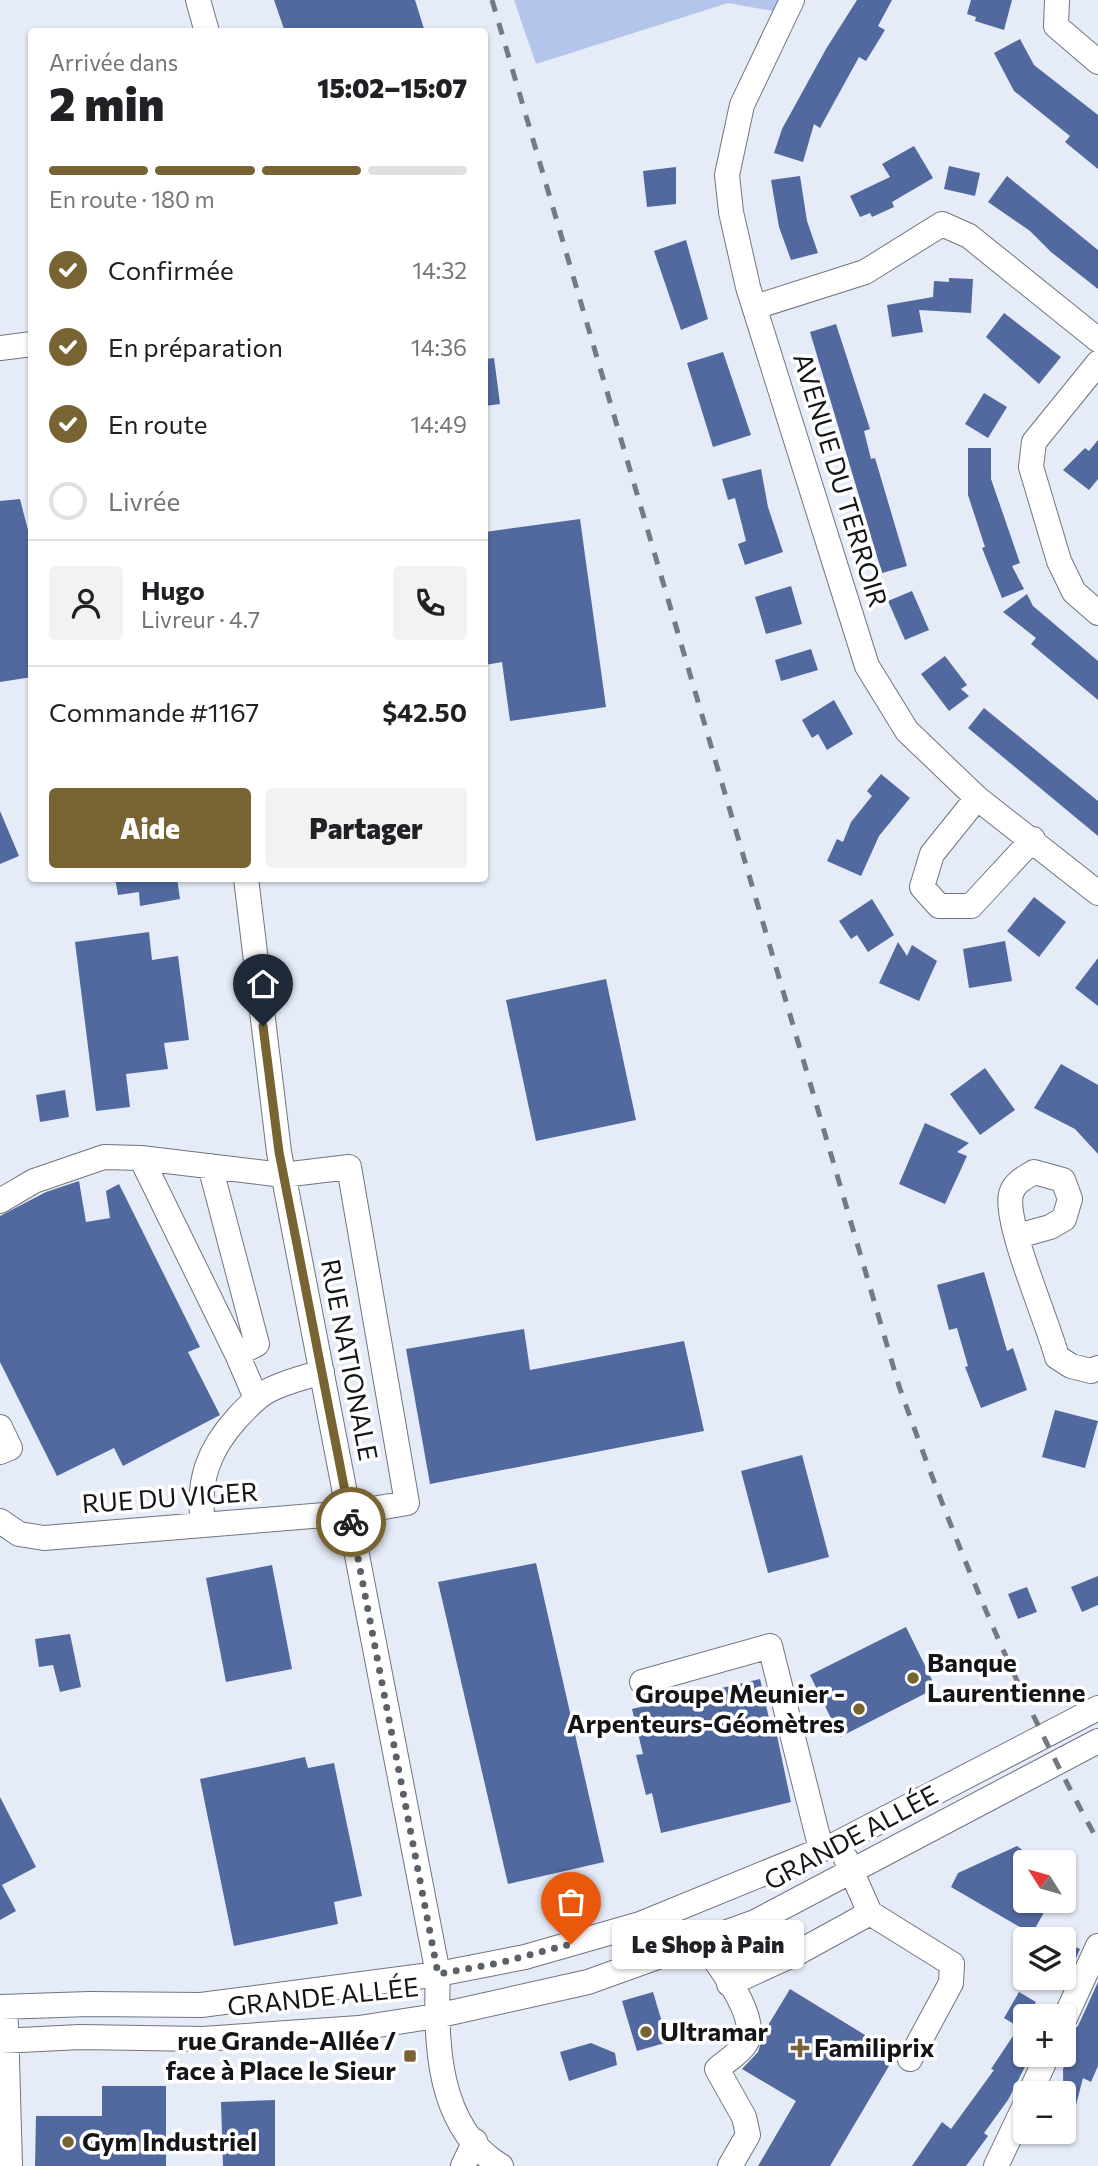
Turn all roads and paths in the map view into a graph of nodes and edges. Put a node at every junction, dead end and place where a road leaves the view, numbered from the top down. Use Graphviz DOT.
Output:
graph roads {
  1 [pos="198,0"];
  2 [pos="792,0"];
  3 [pos="1056,0"];
  4 [pos="206,28"];
  5 [pos="1098,62"];
  6 [pos="755,307"];
  7 [pos="1098,341"];
  8 [pos="28,344"];
  9 [pos="0,348"];
  10 [pos="1098,363"];
  11 [pos="1098,613"];
  12 [pos="977,798"];
  13 [pos="1033,839"];
  14 [pos="246,882"];
  15 [pos="1098,893"];
  16 [pos="141,1158"];
  17 [pos="210,1166"];
  18 [pos="283,1175"];
  19 [pos="0,1201"];
  20 [pos="1018,1236"];
  21 [pos="237,1354"];
  22 [pos="1098,1368"];
  23 [pos="322,1372"];
  24 [pos="256,1398"];
  25 [pos="0,1427"];
  26 [pos="0,1452"];
  27 [pos="349,1513"];
  28 [pos="0,1521"];
  29 [pos="204,1525"];
  30 [pos="642,1682"];
  31 [pos="1098,1708"];
  32 [pos="1098,1741"];
  33 [pos="829,1846"];
  34 [pos="853,1872"];
  35 [pos="675,1910"];
  36 [pos="870,1913"];
  37 [pos="695,1943"];
  38 [pos="1098,1946"];
  39 [pos="438,1974"];
  40 [pos="729,1984"];
  41 [pos="1071,2004"];
  42 [pos="201,2005"];
  43 [pos="2,2006"];
  44 [pos="436,2016"];
  45 [pos="203,2039"];
  46 [pos="4,2040"];
  47 [pos="910,2059"];
  48 [pos="1013,2130"];
  49 [pos="475,2141"];
  50 [pos="10,2166"];
  51 [pos="463,2166"];
  52 [pos="502,2166"];
  53 [pos="730,2166"];
  54 [pos="996,2166"];
  1 -- 4 [label="street"];
  2 -- 6 [label="street, AVENUE DU TERROIR"];
  3 -- 5 [label="street"];
  6 -- 7 [label="street"];
  6 -- 12 [label="street, AVENUE DU TERROIR"];
  8 -- 9 [label="street"];
  10 -- 11 [label="street"];
  12 -- 13 [label="street, AVENUE DU TERROIR"];
  12 -- 13 [label="street"];
  13 -- 15 [label="street, AVENUE DU TERROIR"];
  14 -- 18 [label="street, RUE NATIONALE"];
  16 -- 17 [label="street"];
  16 -- 19 [label="street"];
  16 -- 21 [label="street"];
  17 -- 18 [label="street"];
  17 -- 21 [label="street"];
  18 -- 23 [label="street, RUE NATIONALE"];
  18 -- 27 [label="street, RUE DU VIGER"];
  20 -- 22 [label="street"];
  21 -- 24 [label="street"];
  23 -- 24 [label="street"];
  23 -- 27 [label="street, RUE NATIONALE"];
  24 -- 29 [label="street"];
  25 -- 26 [label="street"];
  27 -- 29 [label="street, RUE DU VIGER"];
  27 -- 39 [label="street, RUE NATIONALE"];
  28 -- 29 [label="street, RUE DU VIGER"];
  30 -- 33 [label="street"];
  31 -- 33 [label="street, GRANDE ALLÉE"];
  32 -- 34 [label="street, GRANDE ALLÉE"];
  33 -- 34 [label="street"];
  33 -- 35 [label="street, GRANDE ALLÉE"];
  34 -- 36 [label="street"];
  34 -- 37 [label="street, GRANDE ALLÉE"];
  35 -- 37 [label="street"];
  35 -- 39 [label="street, GRANDE ALLÉE"];
  36 -- 40 [label="street"];
  36 -- 47 [label="street"];
  37 -- 40 [label="street"];
  37 -- 44 [label="street, GRANDE ALLÉE"];
  38 -- 41 [label="street"];
  39 -- 42 [label="street, GRANDE ALLÉE"];
  39 -- 44 [label="street, RUE NATIONALE"];
  40 -- 53 [label="street"];
  42 -- 43 [label="street, GRANDE ALLÉE"];
  42 -- 45 [label="street"];
  43 -- 46 [label="street"];
  44 -- 45 [label="street, GRANDE ALLÉE"];
  44 -- 49 [label="street, RUE NATIONALE"];
  45 -- 46 [label="street, GRANDE ALLÉE"];
  46 -- 50 [label="street"];
  48 -- 54 [label="street"];
  49 -- 51 [label="street"];
  49 -- 52 [label="street, RUE NATIONALE"];
}
